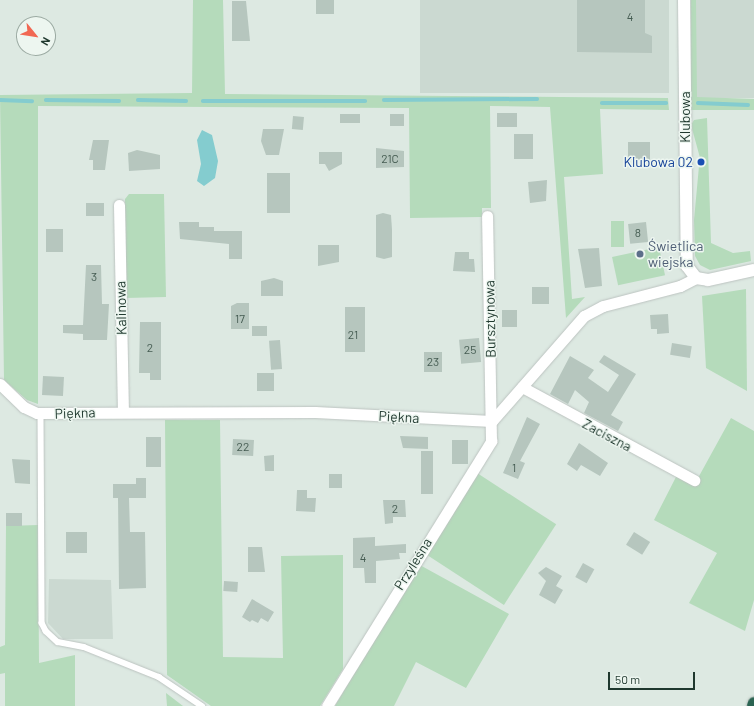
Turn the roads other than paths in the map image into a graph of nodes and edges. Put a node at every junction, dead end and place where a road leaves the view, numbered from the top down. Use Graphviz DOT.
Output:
graph roads {
  1 [pos="684,0"];
  2 [pos="119,205"];
  3 [pos="487,216"];
  4 [pos="754,270"];
  5 [pos="696,278"];
  6 [pos="0,384"];
  7 [pos="522,387"];
  8 [pos="123,411"];
  9 [pos="42,414"];
  10 [pos="492,421"];
  11 [pos="694,480"];
  12 [pos="754,703"];
  13 [pos="202,706"];
  14 [pos="327,706"];
  15 [pos="753,706"];
  1 -- 5 [label="street, Klubowa"];
  2 -- 8 [label="street, Kalinowa"];
  3 -- 10 [label="street, Bursztynowa"];
  4 -- 5 [label="street"];
  5 -- 7 [label="street"];
  6 -- 9 [label="street, Piękna"];
  7 -- 10 [label="street"];
  7 -- 11 [label="street, Zaciszna"];
  8 -- 9 [label="street, Piękna"];
  8 -- 10 [label="street, Piękna"];
  9 -- 13 [label="lane"];
  10 -- 14 [label="street, Przyleśna"];
  12 -- 15 [label="highway"];
}
